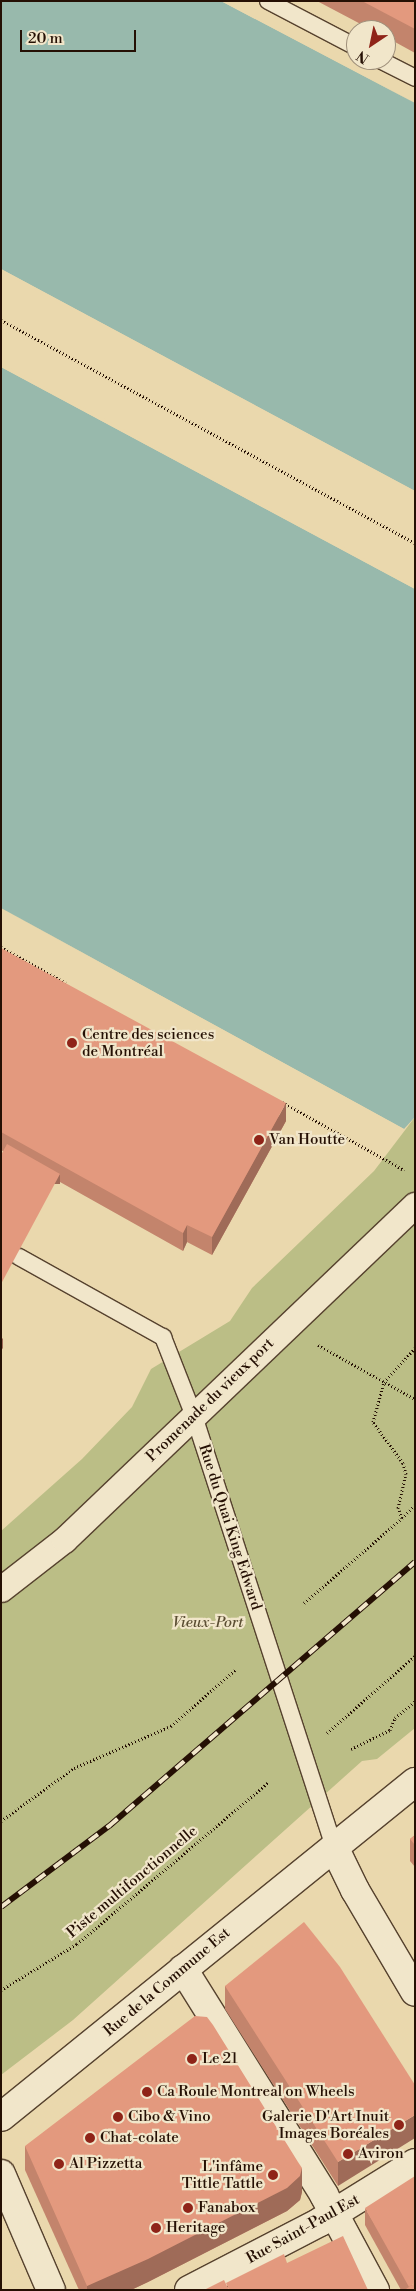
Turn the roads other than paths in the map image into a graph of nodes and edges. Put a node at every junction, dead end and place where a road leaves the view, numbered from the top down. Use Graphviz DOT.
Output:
graph roads {
  1 [pos="268,1"];
  2 [pos="346,42"];
  3 [pos="396,68"];
  4 [pos="415,78"];
  5 [pos="415,1205"];
  6 [pos="19,1257"];
  7 [pos="194,1416"];
  8 [pos="1,1589"];
  9 [pos="415,1782"];
  10 [pos="334,1846"];
  11 [pos="183,1969"];
  12 [pos="415,1992"];
  13 [pos="1,2117"];
  14 [pos="415,2163"];
  15 [pos="1,2174"];
  16 [pos="335,2213"];
  17 [pos="51,2290"];
  18 [pos="189,2290"];
  19 [pos="375,2290"];
  1 -- 2 [label="lane"];
  3 -- 4 [label="lane"];
  5 -- 7 [label="street, Promenade du vieux port"];
  6 -- 7 [label="lane, Rue du Quai King Edward"];
  7 -- 8 [label="street, Promenade du vieux port"];
  7 -- 10 [label="lane, Rue du Quai King Edward"];
  9 -- 10 [label="street, Rue de la Commune Est"];
  10 -- 11 [label="street, Rue de la Commune Est"];
  10 -- 12 [label="street"];
  11 -- 13 [label="street, Rue de la Commune Est"];
  11 -- 16 [label="street"];
  14 -- 16 [label="street, Rue Saint-Paul Est"];
  15 -- 17 [label="street"];
  16 -- 18 [label="street, Rue Saint-Paul Est"];
  16 -- 19 [label="street"];
}
